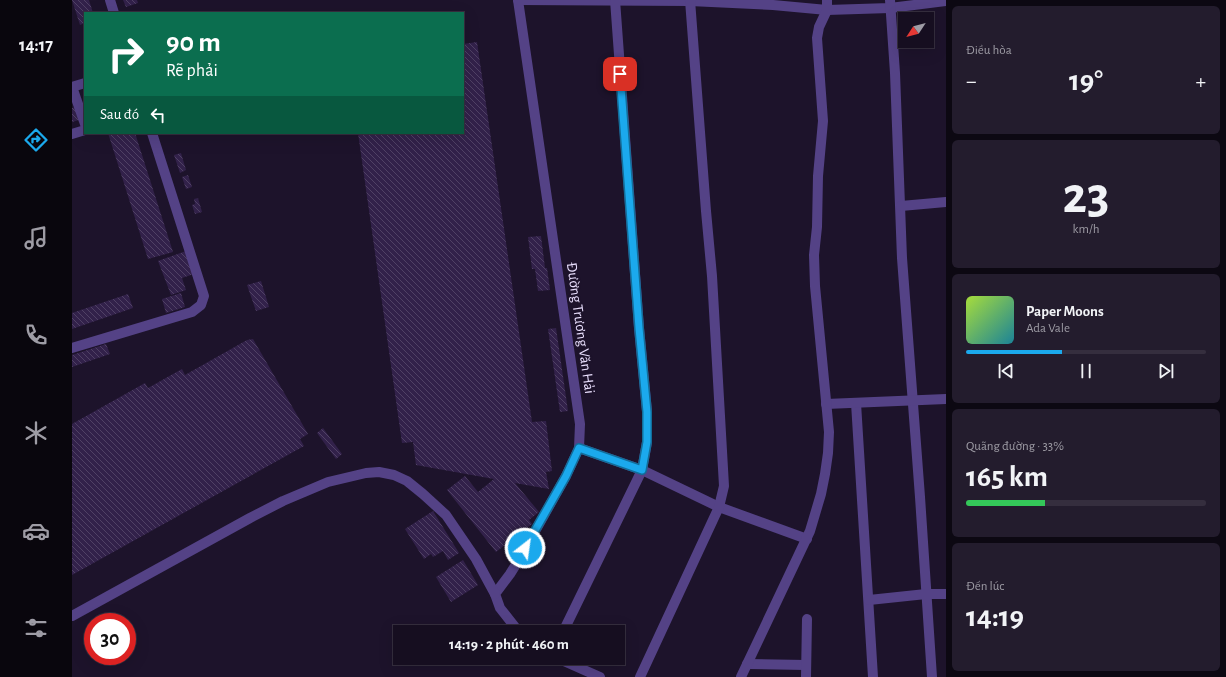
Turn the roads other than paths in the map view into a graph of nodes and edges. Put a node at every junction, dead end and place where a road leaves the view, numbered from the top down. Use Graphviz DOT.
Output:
graph roads {
  1 [pos="110,0"];
  2 [pos="518,0"];
  3 [pos="614,0"];
  4 [pos="690,1"];
  5 [pos="946,1"];
  6 [pos="890,4"];
  7 [pos="827,5"];
  8 [pos="114,12"];
  9 [pos="84,83"];
  10 [pos="72,87"];
  11 [pos="84,121"];
  12 [pos="84,130"];
  13 [pos="72,134"];
  14 [pos="152,134"];
  15 [pos="946,202"];
  16 [pos="901,206"];
  17 [pos="72,348"];
  18 [pos="946,399"];
  19 [pos="913,400"];
  20 [pos="856,403"];
  21 [pos="826,404"];
  22 [pos="579,448"];
  23 [pos="642,470"];
  24 [pos="719,507"];
  25 [pos="806,538"];
  26 [pos="495,594"];
  27 [pos="926,594"];
  28 [pos="946,594"];
  29 [pos="869,600"];
  30 [pos="72,616"];
  31 [pos="807,619"];
  32 [pos="513,625"];
  33 [pos="566,625"];
  34 [pos="747,664"];
  35 [pos="806,664"];
  36 [pos="573,665"];
  37 [pos="600,677"];
  38 [pos="640,677"];
  39 [pos="741,677"];
  40 [pos="806,677"];
  41 [pos="873,677"];
  42 [pos="932,677"];
  1 -- 8 [label="street"];
  2 -- 3 [label="street"];
  2 -- 22 [label="street, Đường Trương Văn Hải"];
  3 -- 4 [label="street"];
  3 -- 23 [label="street"];
  4 -- 7 [label="street"];
  4 -- 24 [label="street"];
  5 -- 6 [label="street"];
  6 -- 7 [label="street"];
  6 -- 16 [label="street"];
  7 -- 21 [label="street"];
  9 -- 10 [label="street"];
  10 -- 11 [label="street"];
  12 -- 13 [label="street"];
  14 -- 17 [label="street"];
  15 -- 16 [label="street"];
  16 -- 19 [label="street"];
  18 -- 19 [label="street"];
  19 -- 20 [label="street"];
  19 -- 27 [label="street"];
  20 -- 21 [label="street"];
  20 -- 29 [label="street"];
  21 -- 25 [label="street"];
  22 -- 23 [label="street"];
  22 -- 26 [label="street, Đường Trương Văn Hải"];
  23 -- 24 [label="street"];
  23 -- 33 [label="street"];
  24 -- 25 [label="street"];
  24 -- 38 [label="street"];
  25 -- 34 [label="street"];
  26 -- 30 [label="street"];
  26 -- 32 [label="street"];
  27 -- 28 [label="street"];
  27 -- 29 [label="street"];
  27 -- 42 [label="street"];
  29 -- 41 [label="street"];
  31 -- 35 [label="street"];
  34 -- 35 [label="street"];
  34 -- 39 [label="street"];
  35 -- 40 [label="street"];
  36 -- 37 [label="street"];
}
